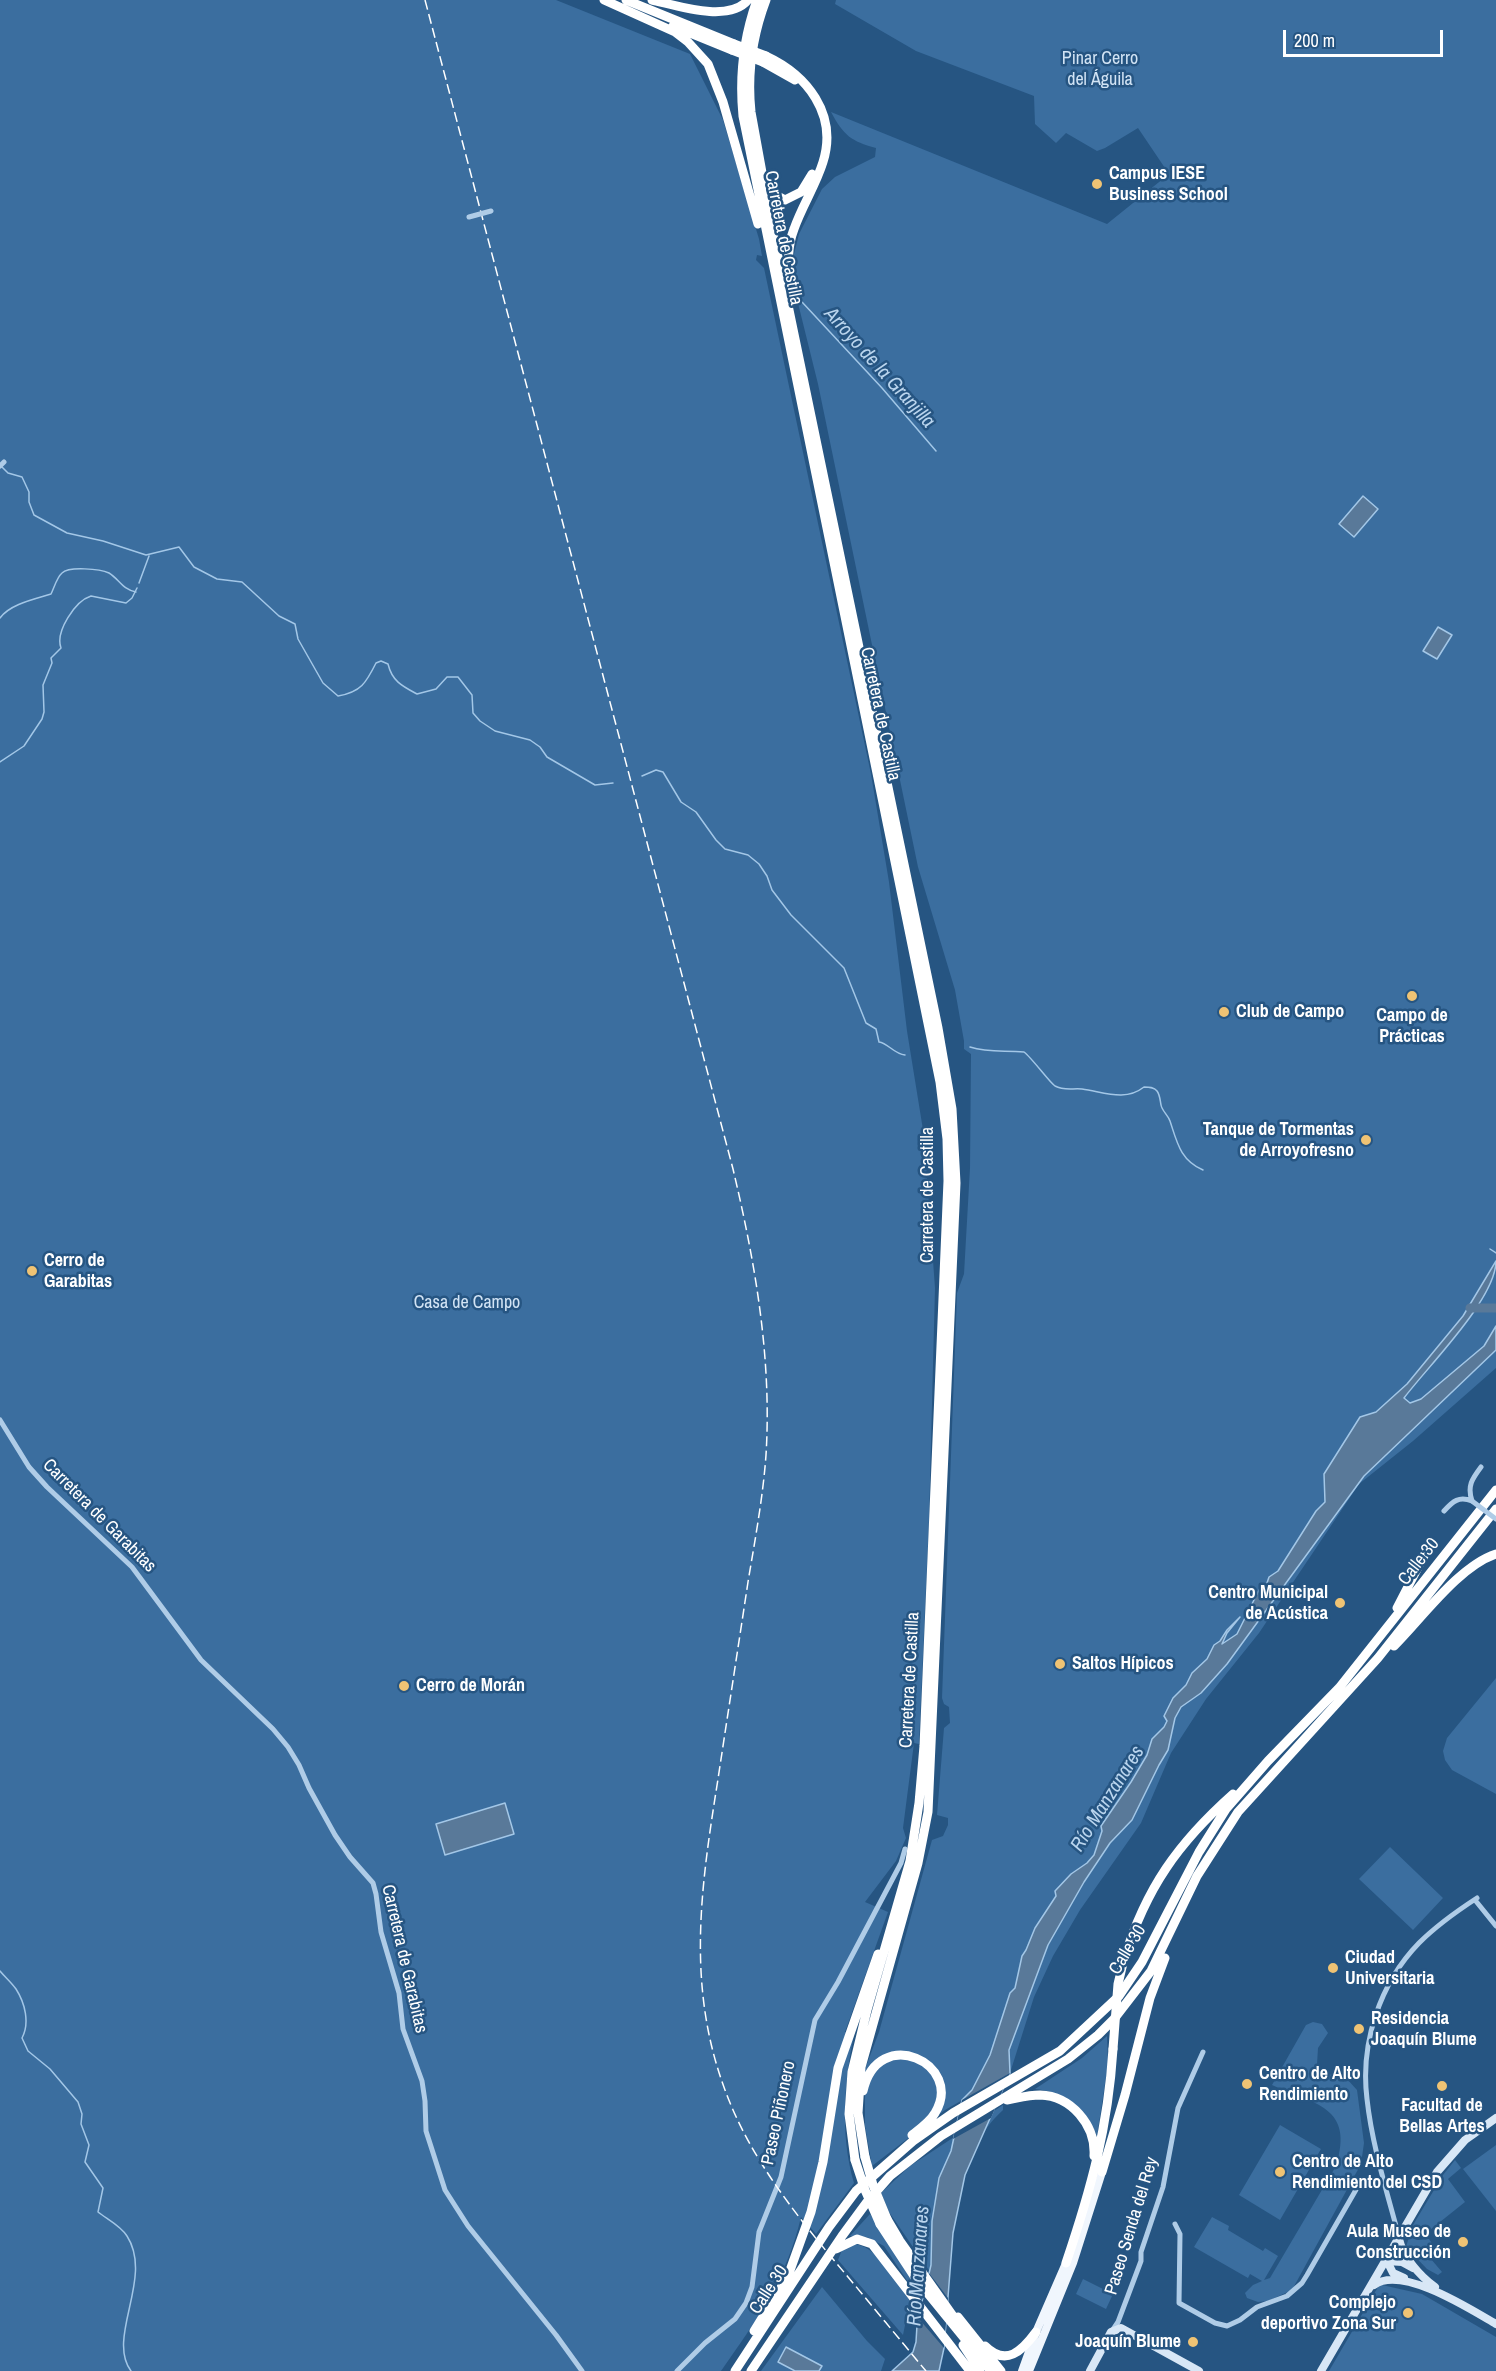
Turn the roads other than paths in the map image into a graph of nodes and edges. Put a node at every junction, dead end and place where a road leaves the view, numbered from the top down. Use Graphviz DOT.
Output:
graph roads {
  1 [pos="606,0"];
  2 [pos="626,0"];
  3 [pos="652,0"];
  4 [pos="748,0"];
  5 [pos="757,0"];
  6 [pos="766,0"];
  7 [pos="733,47"];
  8 [pos="765,59"];
  9 [pos="750,112"];
  10 [pos="491,211"];
  11 [pos="467,218"];
  12 [pos="779,303"];
  13 [pos="800,357"];
  14 [pos="934,1030"];
  15 [pos="944,1080"];
  16 [pos="0,1420"];
  17 [pos="1481,1467"];
  18 [pos="1496,1490"];
  19 [pos="1472,1501"];
  20 [pos="1496,1509"];
  21 [pos="1444,1511"];
  22 [pos="1496,1519"];
  23 [pos="1428,1548"];
  24 [pos="1496,1554"];
  25 [pos="1387,1629"];
  26 [pos="1378,1658"];
  27 [pos="1247,1785"];
  28 [pos="905,1849"];
  29 [pos="1193,1886"];
  30 [pos="901,1893"];
  31 [pos="1496,1926"];
  32 [pos="1203,2052"];
  33 [pos="998,2103"];
  34 [pos="1496,2118"];
  35 [pos="861,2156"];
  36 [pos="1102,2172"];
  37 [pos="1361,2181"];
  38 [pos="856,2191"];
  39 [pos="1087,2196"];
  40 [pos="1175,2224"];
  41 [pos="1395,2224"];
  42 [pos="1406,2225"];
  43 [pos="1399,2239"];
  44 [pos="832,2252"];
  45 [pos="1387,2261"];
  46 [pos="1066,2263"];
  47 [pos="1419,2273"];
  48 [pos="918,2274"];
  49 [pos="1427,2287"];
  50 [pos="1369,2290"];
  51 [pos="938,2293"];
  52 [pos="1444,2294"];
  53 [pos="937,2305"];
  54 [pos="1119,2319"];
  55 [pos="1496,2324"];
  56 [pos="1127,2331"];
  57 [pos="1036,2332"];
  58 [pos="1111,2332"];
  59 [pos="971,2333"];
  60 [pos="982,2367"];
  61 [pos="582,2371"];
  62 [pos="677,2371"];
  63 [pos="733,2371"];
  64 [pos="751,2371"];
  65 [pos="970,2371"];
  66 [pos="991,2371"];
  67 [pos="1001,2371"];
  68 [pos="1022,2371"];
  69 [pos="1029,2371"];
  70 [pos="1090,2371"];
  71 [pos="1199,2371"];
  72 [pos="1321,2371"];
  1 -- 7 [label="highway"];
  1 -- 12 [label="highway"];
  2 -- 7 [label="highway"];
  3 -- 4 [label="highway"];
  5 -- 12 [label="highway, Carretera de Castilla"];
  6 -- 9 [label="highway, Carretera de Castilla"];
  7 -- 8 [label="highway, bridge"];
  8 -- 9 [label="highway"];
  8 -- 13 [label="highway"];
  9 -- 13 [label="highway, Carretera de Castilla"];
  10 -- 11 [label="street, bridge"];
  12 -- 14 [label="highway, Carretera de Castilla"];
  13 -- 14 [label="highway, Carretera de Castilla"];
  14 -- 15 [label="highway, Carretera de Castilla"];
  15 -- 30 [label="highway, Carretera de Castilla"];
  15 -- 35 [label="highway, Carretera de Castilla"];
  16 -- 61 [label="street, Carretera de Garabitas"];
  17 -- 19 [label="street"];
  18 -- 25 [label="highway, Calle 30"];
  19 -- 21 [label="street"];
  19 -- 22 [label="street, bridge"];
  20 -- 26 [label="highway, Calle 30"];
  23 -- 25 [label="highway"];
  24 -- 26 [label="highway"];
  25 -- 27 [label="highway, Calle 30"];
  26 -- 29 [label="highway, Calle 30"];
  27 -- 38 [label="highway, Calle 30"];
  27 -- 39 [label="highway, bridge"];
  28 -- 62 [label="street, Paseo Piñonero"];
  29 -- 33 [label="highway, Calle 30"];
  29 -- 36 [label="highway"];
  30 -- 35 [label="highway, Carretera de Castilla"];
  30 -- 63 [label="highway"];
  31 -- 41 [label="street"];
  32 -- 54 [label="street, Paseo Senda del Rey"];
  33 -- 39 [label="highway"];
  33 -- 44 [label="highway, Calle 30"];
  34 -- 42 [label="street"];
  35 -- 38 [label="highway"];
  35 -- 48 [label="highway, Carretera de Castilla, bridge"];
  36 -- 69 [label="main road"];
  37 -- 40 [label="street"];
  38 -- 63 [label="highway, Calle 30"];
  39 -- 46 [label="highway"];
  41 -- 42 [label="street"];
  41 -- 43 [label="street"];
  42 -- 43 [label="street"];
  43 -- 45 [label="street"];
  43 -- 47 [label="street"];
  44 -- 64 [label="highway, Calle 30"];
  44 -- 65 [label="highway"];
  45 -- 47 [label="street"];
  45 -- 49 [label="street"];
  45 -- 50 [label="street"];
  46 -- 57 [label="main road"];
  47 -- 52 [label="street"];
  48 -- 51 [label="highway, Carretera de Castilla"];
  48 -- 53 [label="highway, Carretera de Castilla"];
  49 -- 50 [label="street"];
  49 -- 52 [label="street"];
  50 -- 72 [label="street"];
  51 -- 59 [label="highway"];
  51 -- 60 [label="highway, Carretera de Castilla"];
  52 -- 55 [label="street"];
  53 -- 60 [label="highway, Carretera de Castilla"];
  53 -- 60 [label="highway"];
  54 -- 56 [label="street"];
  54 -- 58 [label="street, Paseo Senda del Rey"];
  56 -- 58 [label="street"];
  56 -- 71 [label="street"];
  57 -- 59 [label="highway"];
  57 -- 68 [label="main road"];
  58 -- 70 [label="street, Paseo Senda del Rey"];
  59 -- 67 [label="highway"];
  60 -- 66 [label="highway, Carretera de Castilla"];
}
